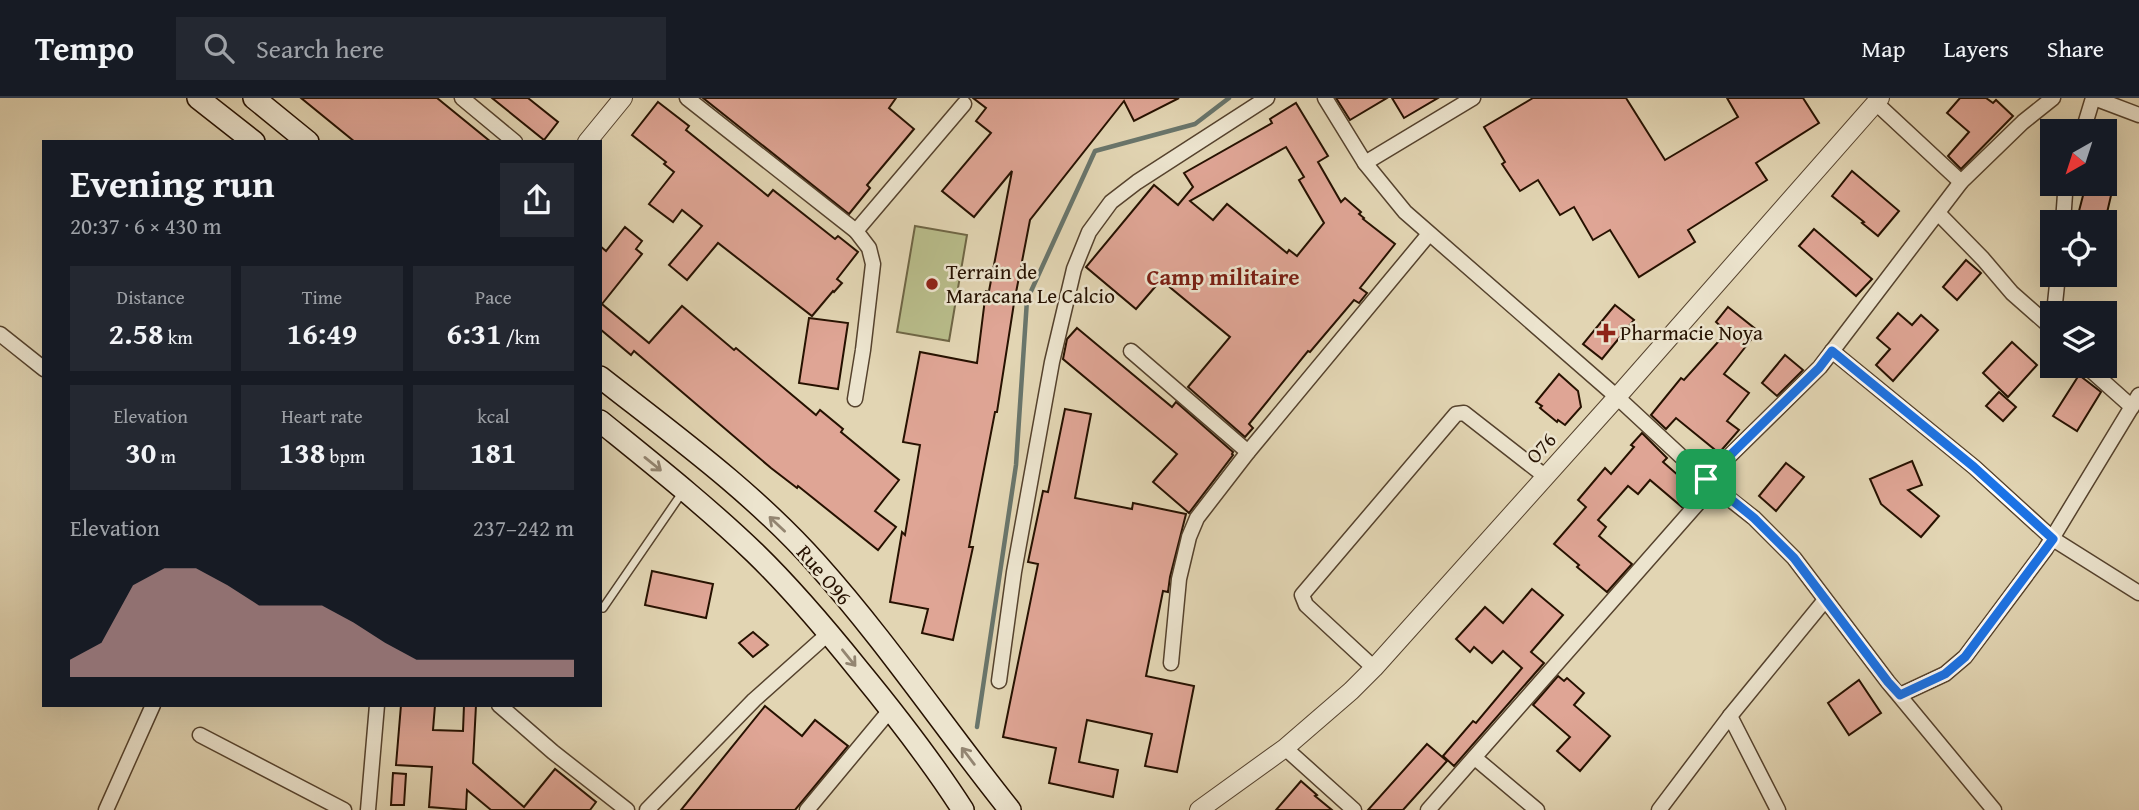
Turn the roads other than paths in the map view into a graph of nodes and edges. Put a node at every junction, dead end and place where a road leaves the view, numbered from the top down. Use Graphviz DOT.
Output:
graph roads {
  1 [pos="198,98"];
  2 [pos="254,98"];
  3 [pos="463,98"];
  4 [pos="624,98"];
  5 [pos="687,98"];
  6 [pos="1267,98"];
  7 [pos="1325,98"];
  8 [pos="1473,98"];
  9 [pos="2094,98"];
  10 [pos="2050,99"];
  11 [pos="1878,100"];
  12 [pos="964,104"];
  13 [pos="2139,115"];
  14 [pos="2087,119"];
  15 [pos="251,140"];
  16 [pos="306,140"];
  17 [pos="513,140"];
  18 [pos="589,140"];
  19 [pos="1365,163"];
  20 [pos="1961,182"];
  21 [pos="1937,213"];
  22 [pos="856,232"];
  23 [pos="1429,234"];
  24 [pos="2040,318"];
  25 [pos="0,334"];
  26 [pos="1131,351"];
  27 [pos="1832,351"];
  28 [pos="42,367"];
  29 [pos="2103,378"];
  30 [pos="602,379"];
  31 [pos="1617,397"];
  32 [pos="855,399"];
  33 [pos="2135,401"];
  34 [pos="602,423"];
  35 [pos="1248,452"];
  36 [pos="1546,477"];
  37 [pos="1709,482"];
  38 [pos="684,490"];
  39 [pos="2053,539"];
  40 [pos="2139,593"];
  41 [pos="1825,600"];
  42 [pos="603,608"];
  43 [pos="829,633"];
  44 [pos="1171,663"];
  45 [pos="1374,668"];
  46 [pos="999,681"];
  47 [pos="1900,695"];
  48 [pos="152,707"];
  49 [pos="377,707"];
  50 [pos="501,707"];
  51 [pos="891,709"];
  52 [pos="1730,716"];
  53 [pos="200,735"];
  54 [pos="1285,748"];
  55 [pos="1475,758"];
  56 [pos="1201,808"];
  57 [pos="106,810"];
  58 [pos="344,810"];
  59 [pos="368,810"];
  60 [pos="627,810"];
  61 [pos="646,810"];
  62 [pos="807,810"];
  63 [pos="963,810"];
  64 [pos="1010,810"];
  65 [pos="1354,810"];
  66 [pos="1428,810"];
  67 [pos="1537,810"];
  68 [pos="1659,810"];
  69 [pos="1778,810"];
  70 [pos="1994,810"];
  1 -- 15 [label="main road"];
  2 -- 16 [label="main road"];
  3 -- 17 [label="street"];
  4 -- 18 [label="street"];
  5 -- 22 [label="street"];
  6 -- 46 [label="street"];
  7 -- 19 [label="street"];
  8 -- 19 [label="street"];
  9 -- 13 [label="street"];
  9 -- 14 [label="street"];
  10 -- 20 [label="street"];
  11 -- 20 [label="street"];
  11 -- 31 [label="street, O76"];
  12 -- 22 [label="street"];
  19 -- 23 [label="street"];
  20 -- 21 [label="street"];
  21 -- 24 [label="street"];
  21 -- 27 [label="street"];
  22 -- 32 [label="street"];
  23 -- 31 [label="street"];
  23 -- 35 [label="street"];
  25 -- 28 [label="street"];
  26 -- 35 [label="street"];
  27 -- 37 [label="street"];
  27 -- 39 [label="street"];
  29 -- 33 [label="street"];
  64 -- 30 [label="main road, Rue O96, one-way"];
  31 -- 36 [label="street, O76"];
  31 -- 37 [label="street"];
  33 -- 39 [label="street"];
  34 -- 38 [label="main road, Rue O96, one-way"];
  35 -- 44 [label="street"];
  36 -- 45 [label="street, O76"];
  36 -- 45 [label="street"];
  37 -- 41 [label="street"];
  37 -- 55 [label="street"];
  38 -- 42 [label="lane"];
  38 -- 43 [label="main road, Rue O96"];
  39 -- 40 [label="street"];
  39 -- 47 [label="street"];
  41 -- 47 [label="street"];
  41 -- 52 [label="street"];
  43 -- 51 [label="main road, Rue O96, one-way"];
  43 -- 61 [label="street"];
  45 -- 54 [label="street, O76"];
  47 -- 70 [label="street"];
  48 -- 57 [label="street"];
  49 -- 59 [label="street"];
  50 -- 60 [label="street"];
  51 -- 62 [label="street"];
  51 -- 63 [label="main road, Rue O96"];
  52 -- 68 [label="street"];
  52 -- 69 [label="street"];
  53 -- 58 [label="street"];
  54 -- 56 [label="street, O76"];
  54 -- 65 [label="street"];
  55 -- 66 [label="street"];
  55 -- 67 [label="street"];
}
